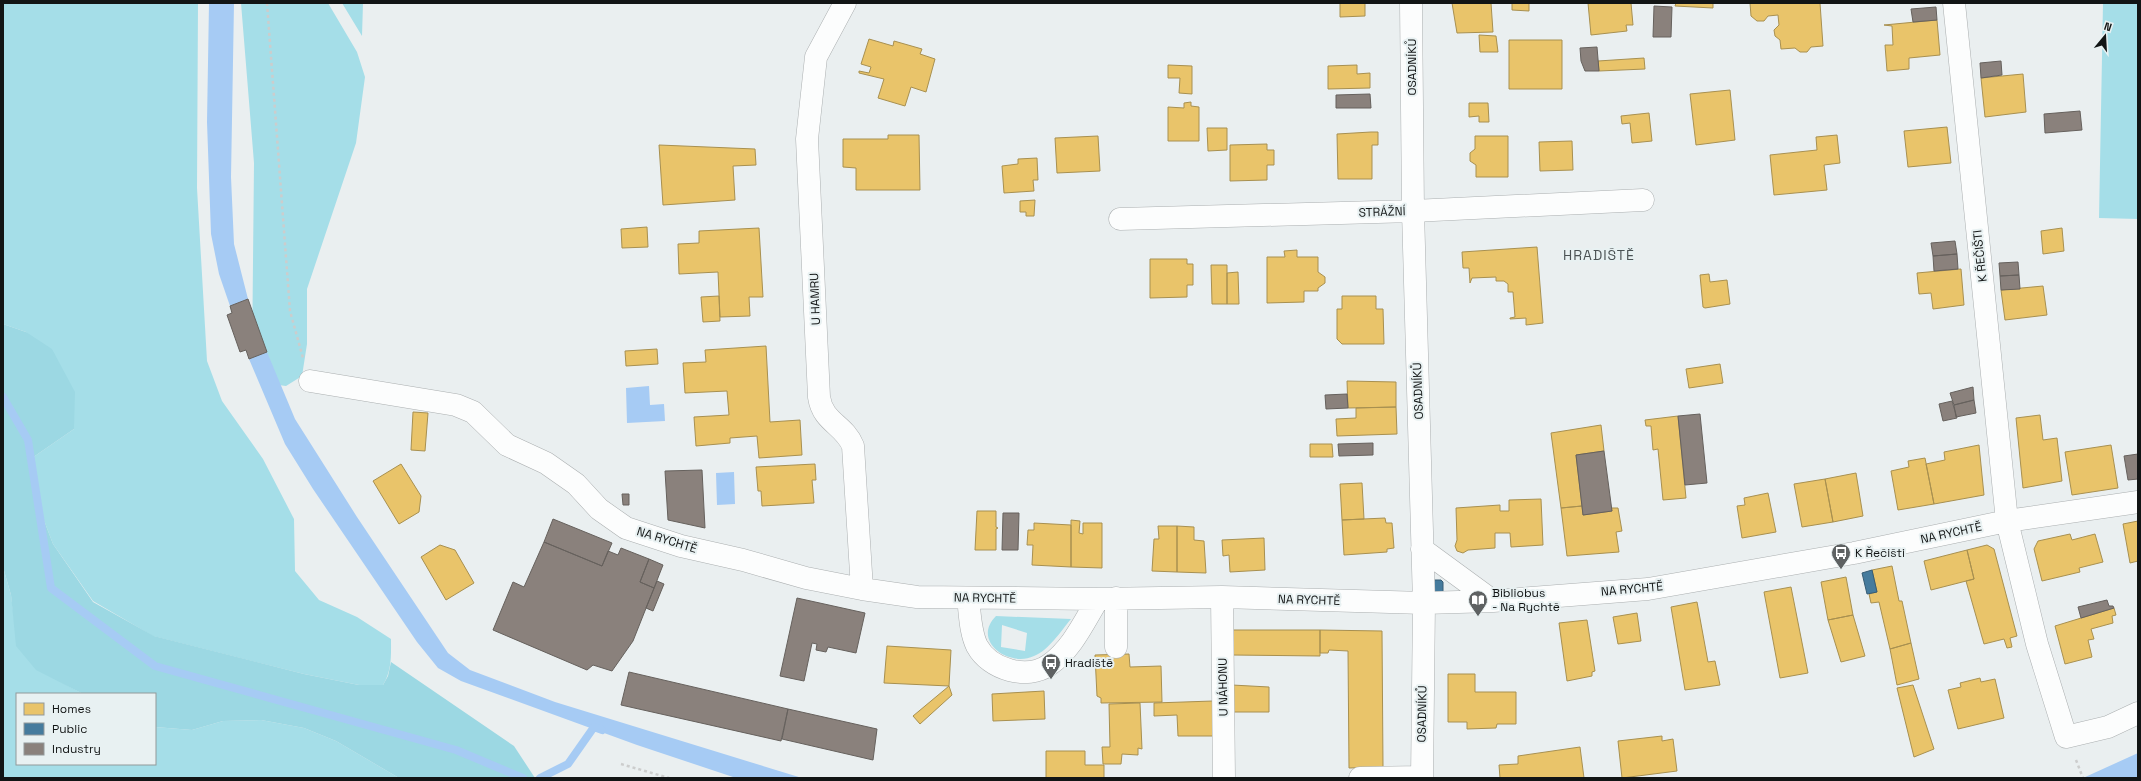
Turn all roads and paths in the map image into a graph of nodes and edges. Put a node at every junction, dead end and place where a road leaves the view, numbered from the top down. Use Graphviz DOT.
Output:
graph roads {
  1 [pos="267,3"];
  2 [pos="844,3"];
  3 [pos="1411,3"];
  4 [pos="1954,3"];
  5 [pos="1643,200"];
  6 [pos="1413,211"];
  7 [pos="1120,219"];
  8 [pos="310,381"];
  9 [pos="2138,502"];
  10 [pos="2007,521"];
  11 [pos="1422,549"];
  12 [pos="862,589"];
  13 [pos="1222,597"];
  14 [pos="968,598"];
  15 [pos="1107,599"];
  16 [pos="1492,601"];
  17 [pos="1424,603"];
  18 [pos="1116,647"];
  19 [pos="2138,713"];
  20 [pos="621,764"];
  21 [pos="1422,777"];
  22 [pos="669,778"];
  23 [pos="1224,778"];
  24 [pos="1360,778"];
  1 -- 8 [label="path"];
  2 -- 12 [label="street, U HAMRU"];
  3 -- 6 [label="street, OSADNÍKŮ"];
  4 -- 10 [label="street, K ŘEČIŠTI"];
  5 -- 6 [label="street, STRÁŽNÍ"];
  6 -- 7 [label="street, STRÁŽNÍ"];
  6 -- 11 [label="street, OSADNÍKŮ"];
  8 -- 12 [label="street, NA RYCHTĚ"];
  9 -- 10 [label="street, NA RYCHTĚ"];
  10 -- 16 [label="street, NA RYCHTĚ"];
  10 -- 19 [label="street, K ŘEČIŠTI"];
  11 -- 16 [label="street"];
  11 -- 17 [label="street, OSADNÍKŮ"];
  12 -- 14 [label="street, NA RYCHTĚ"];
  13 -- 15 [label="street, NA RYCHTĚ"];
  13 -- 17 [label="street, NA RYCHTĚ"];
  13 -- 23 [label="street, U NÁHONU"];
  14 -- 15 [label="street, NA RYCHTĚ"];
  14 -- 15 [label="street"];
  15 -- 18 [label="street"];
  16 -- 17 [label="street, NA RYCHTĚ"];
  17 -- 21 [label="street, OSADNÍKŮ"];
  20 -- 22 [label="path"];
  21 -- 24 [label="street"];
}
